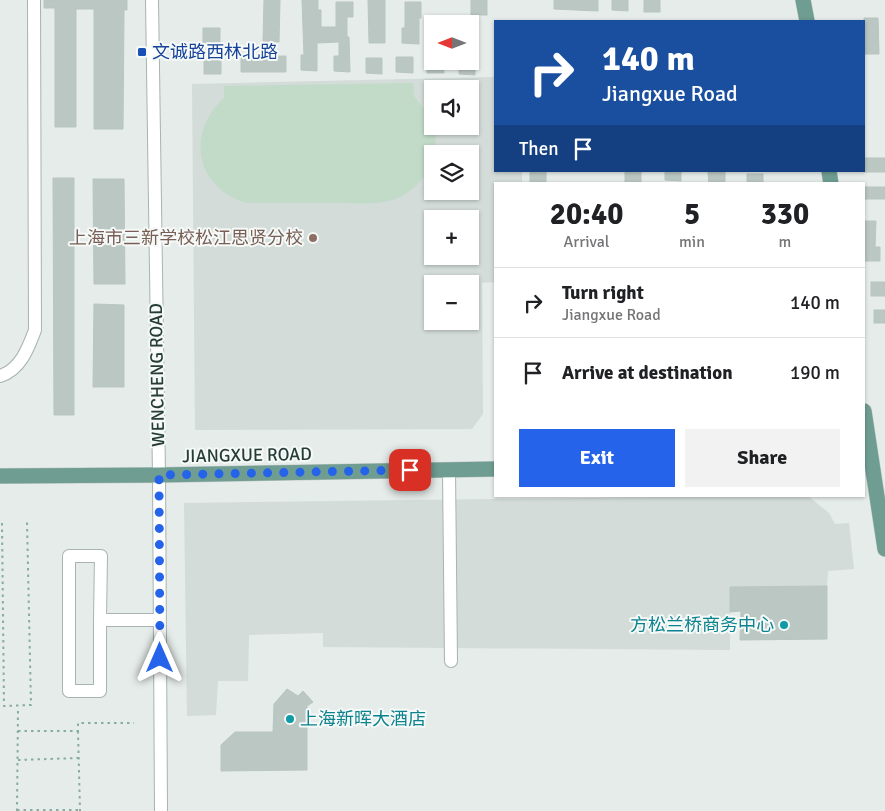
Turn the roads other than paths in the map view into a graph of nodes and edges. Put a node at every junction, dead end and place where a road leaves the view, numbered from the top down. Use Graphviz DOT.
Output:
graph roads {
  1 [pos="34,0"];
  2 [pos="152,0"];
  3 [pos="804,0"];
  4 [pos="807,20"];
  5 [pos="0,376"];
  6 [pos="865,416"];
  7 [pos="873,460"];
  8 [pos="494,469"];
  9 [pos="449,470"];
  10 [pos="159,475"];
  11 [pos="0,476"];
  12 [pos="885,549"];
  13 [pos="100,620"];
  14 [pos="159,620"];
  15 [pos="451,662"];
  16 [pos="161,811"];
  1 -- 5 [label="street"];
  2 -- 10 [label="street, WENCHENG ROAD"];
  3 -- 4 [label="main road"];
  6 -- 7 [label="main road"];
  7 -- 12 [label="main road"];
  8 -- 9 [label="main road, JIANGXUE ROAD"];
  9 -- 10 [label="main road, JIANGXUE ROAD"];
  9 -- 15 [label="street"];
  10 -- 11 [label="main road, JIANGXUE ROAD"];
  10 -- 14 [label="street, WENCHENG ROAD"];
  13 -- 13 [label="street"];
  13 -- 14 [label="street"];
  14 -- 16 [label="street, WENCHENG ROAD"];
}
